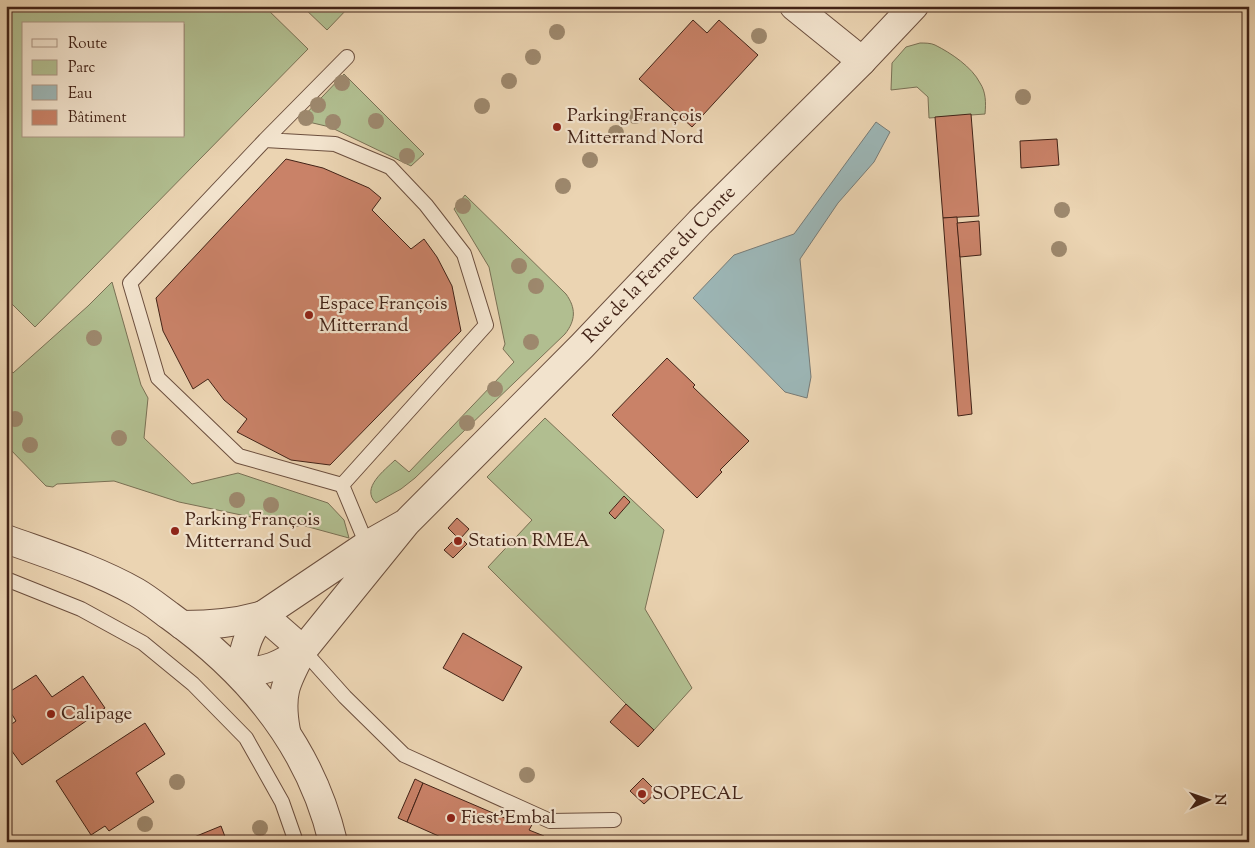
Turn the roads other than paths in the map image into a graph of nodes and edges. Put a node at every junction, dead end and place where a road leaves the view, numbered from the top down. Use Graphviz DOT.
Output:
graph roads {
  1 [pos="794,6"];
  2 [pos="914,6"];
  3 [pos="347,57"];
  4 [pos="862,61"];
  5 [pos="265,140"];
  6 [pos="342,485"];
  7 [pos="406,524"];
  8 [pos="6,539"];
  9 [pos="367,545"];
  10 [pos="6,579"];
  11 [pos="264,615"];
  12 [pos="182,625"];
  13 [pos="303,650"];
  14 [pos="239,673"];
  15 [pos="286,731"];
  16 [pos="614,820"];
  17 [pos="296,842"];
  18 [pos="333,842"];
  1 -- 4 [label="street"];
  2 -- 4 [label="street, Rue de la Ferme du Conte"];
  3 -- 5 [label="lane"];
  4 -- 7 [label="street, Rue de la Ferme du Conte"];
  5 -- 6 [label="lane"];
  5 -- 6 [label="lane"];
  6 -- 9 [label="lane"];
  7 -- 9 [label="street, Rue de la Ferme du Conte"];
  7 -- 13 [label="street, Rue de la Ferme du Conte"];
  8 -- 12 [label="street"];
  9 -- 11 [label="street, Rue de la Ferme du Conte"];
  10 -- 17 [label="lane"];
  11 -- 12 [label="street, Rue de la Ferme du Conte"];
  11 -- 13 [label="street"];
  11 -- 14 [label="street, Rue de la Ferme du Conte"];
  12 -- 14 [label="street"];
  13 -- 14 [label="street, Rue de la Ferme du Conte"];
  13 -- 15 [label="street, Rue de la Ferme du Conte"];
  13 -- 16 [label="lane"];
  14 -- 15 [label="street"];
  15 -- 18 [label="street"];
}
